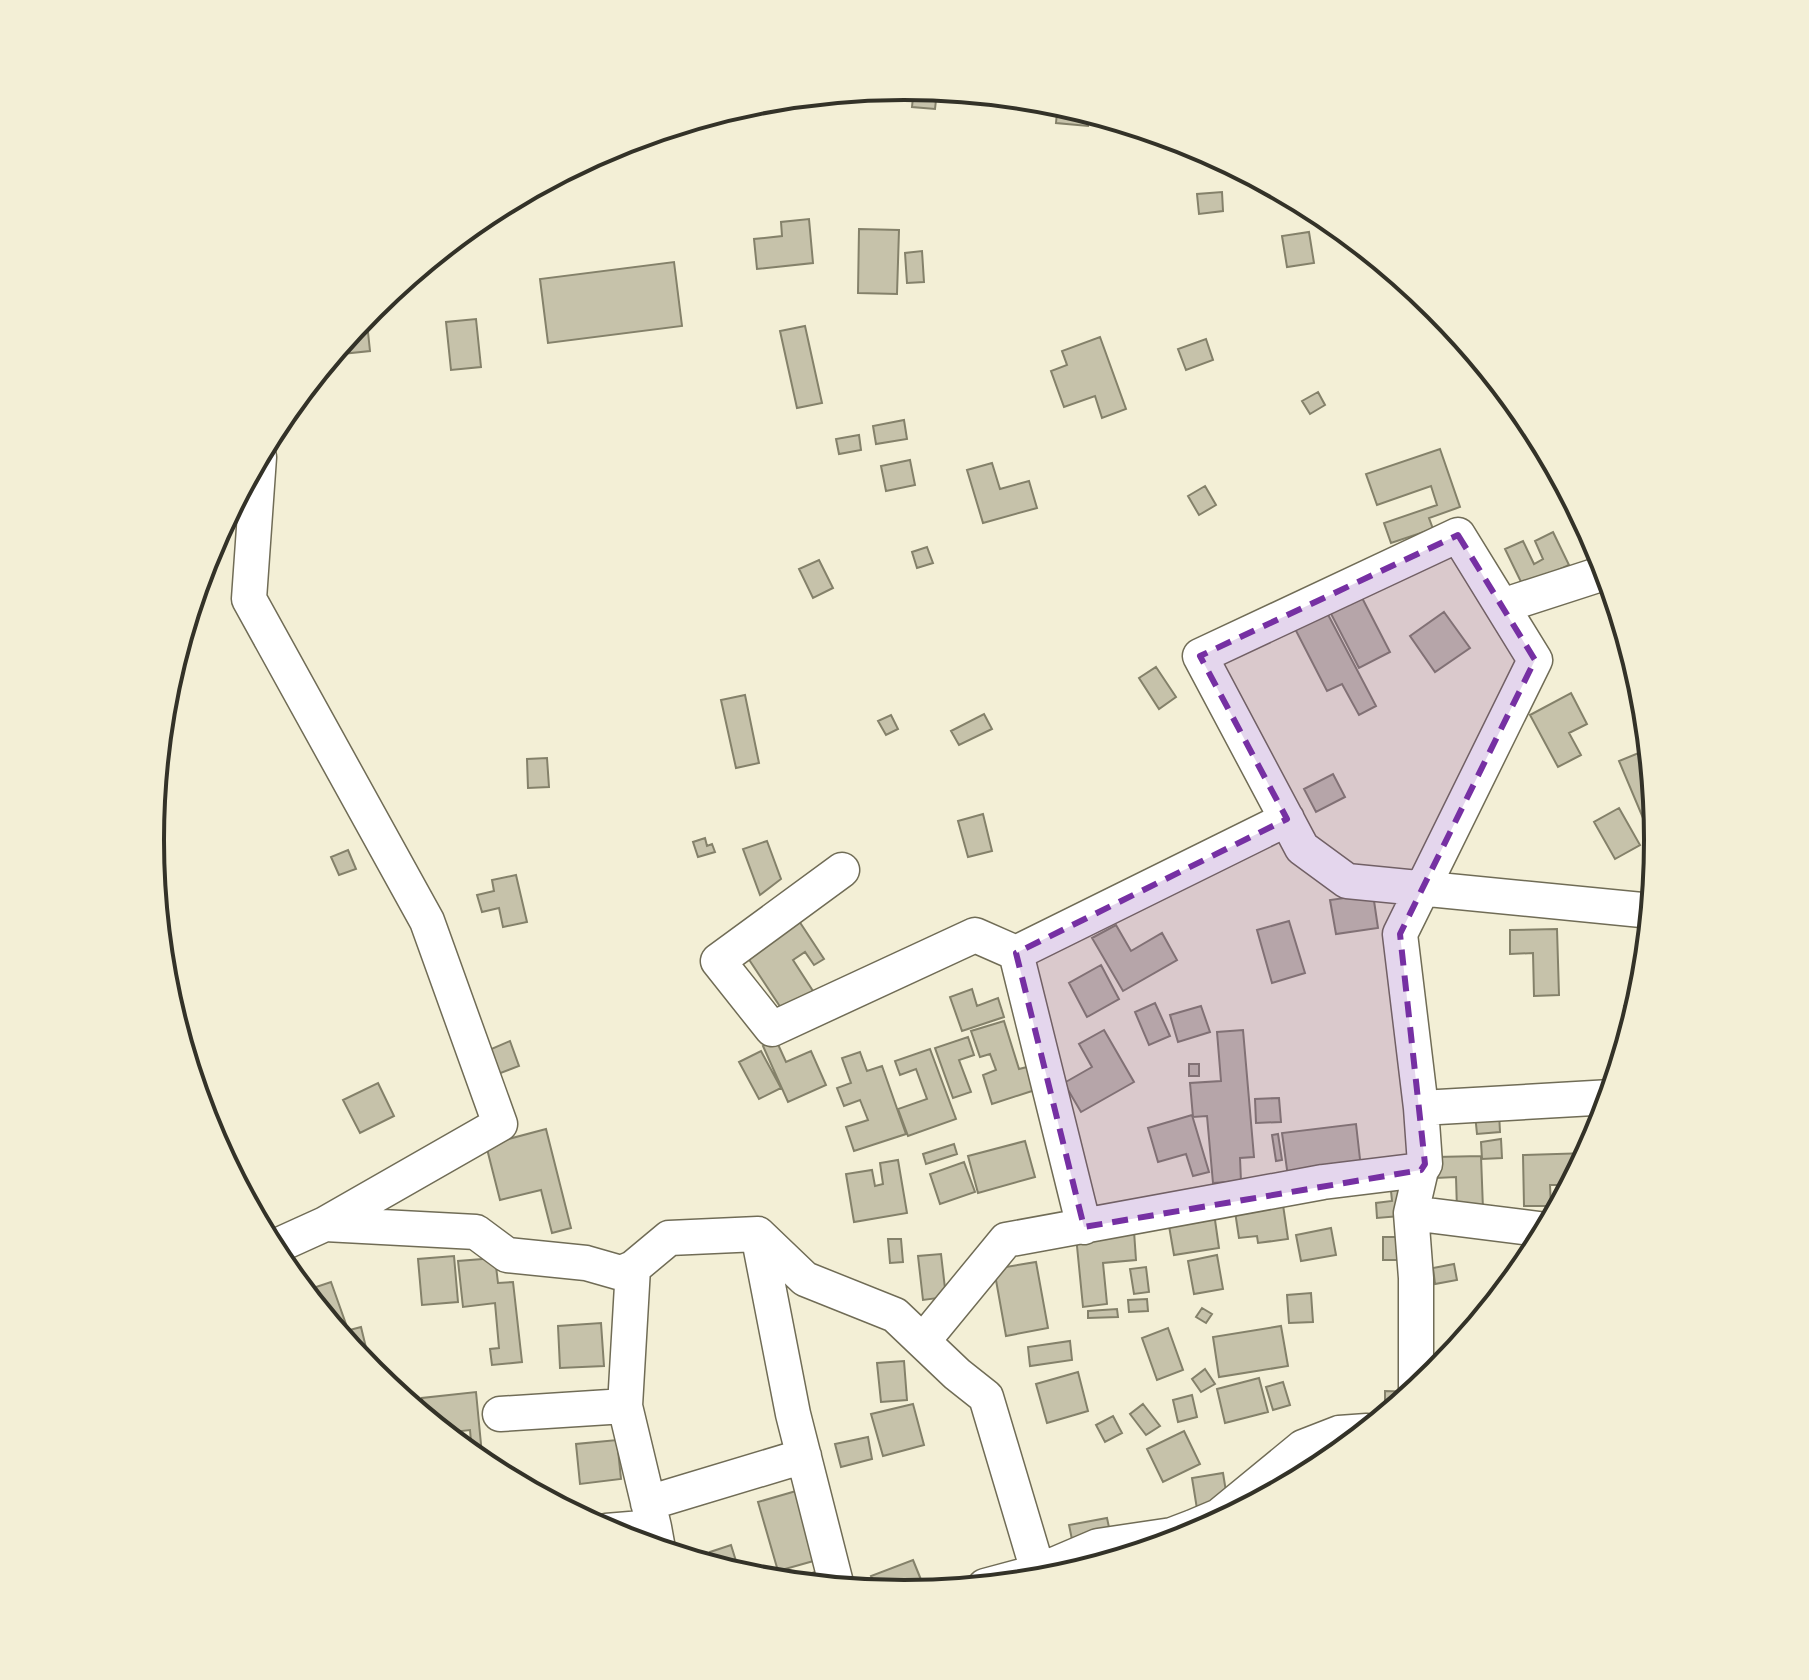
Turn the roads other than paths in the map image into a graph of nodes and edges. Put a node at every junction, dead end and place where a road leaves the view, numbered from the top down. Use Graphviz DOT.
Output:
graph roads {
  1 [pos="257,483"];
  2 [pos="1595,576"];
  3 [pos="1502,606"];
  4 [pos="1287,819"];
  5 [pos="842,870"];
  6 [pos="1422,889"];
  7 [pos="1641,910"];
  8 [pos="1016,953"];
  9 [pos="1598,1098"];
  10 [pos="1421,1108"];
  11 [pos="1421,1170"];
  12 [pos="1411,1213"];
  13 [pos="325,1224"];
  14 [pos="1084,1227"];
  15 [pos="1534,1228"];
  16 [pos="758,1234"];
  17 [pos="284,1243"];
  18 [pos="633,1268"];
  19 [pos="923,1341"];
  20 [pos="1416,1374"];
  21 [pos="625,1406"];
  22 [pos="500,1414"];
  23 [pos="1347,1432"];
  24 [pos="804,1456"];
  25 [pos="1237,1501"];
  26 [pos="653,1526"];
  27 [pos="632,1528"];
  28 [pos="1149,1538"];
  29 [pos="1067,1562"];
  30 [pos="1037,1568"];
  31 [pos="834,1576"];
  1 -- 13 [label="street"];
  2 -- 3 [label="street"];
  3 -- 4 [label="street"];
  3 -- 6 [label="street"];
  4 -- 6 [label="street"];
  4 -- 8 [label="street"];
  5 -- 8 [label="street"];
  6 -- 7 [label="street"];
  6 -- 10 [label="street"];
  8 -- 14 [label="street"];
  9 -- 10 [label="street"];
  10 -- 11 [label="street"];
  11 -- 12 [label="street"];
  11 -- 14 [label="street"];
  12 -- 15 [label="street"];
  12 -- 20 [label="street"];
  13 -- 17 [label="street"];
  13 -- 18 [label="street"];
  14 -- 19 [label="street"];
  16 -- 18 [label="street"];
  16 -- 19 [label="street"];
  16 -- 24 [label="street"];
  18 -- 21 [label="street"];
  19 -- 30 [label="street"];
  21 -- 22 [label="street"];
  21 -- 26 [label="street"];
  23 -- 25 [label="street"];
  24 -- 26 [label="street"];
  24 -- 31 [label="street"];
  26 -- 27 [label="street"];
  28 -- 29 [label="street"];
}
